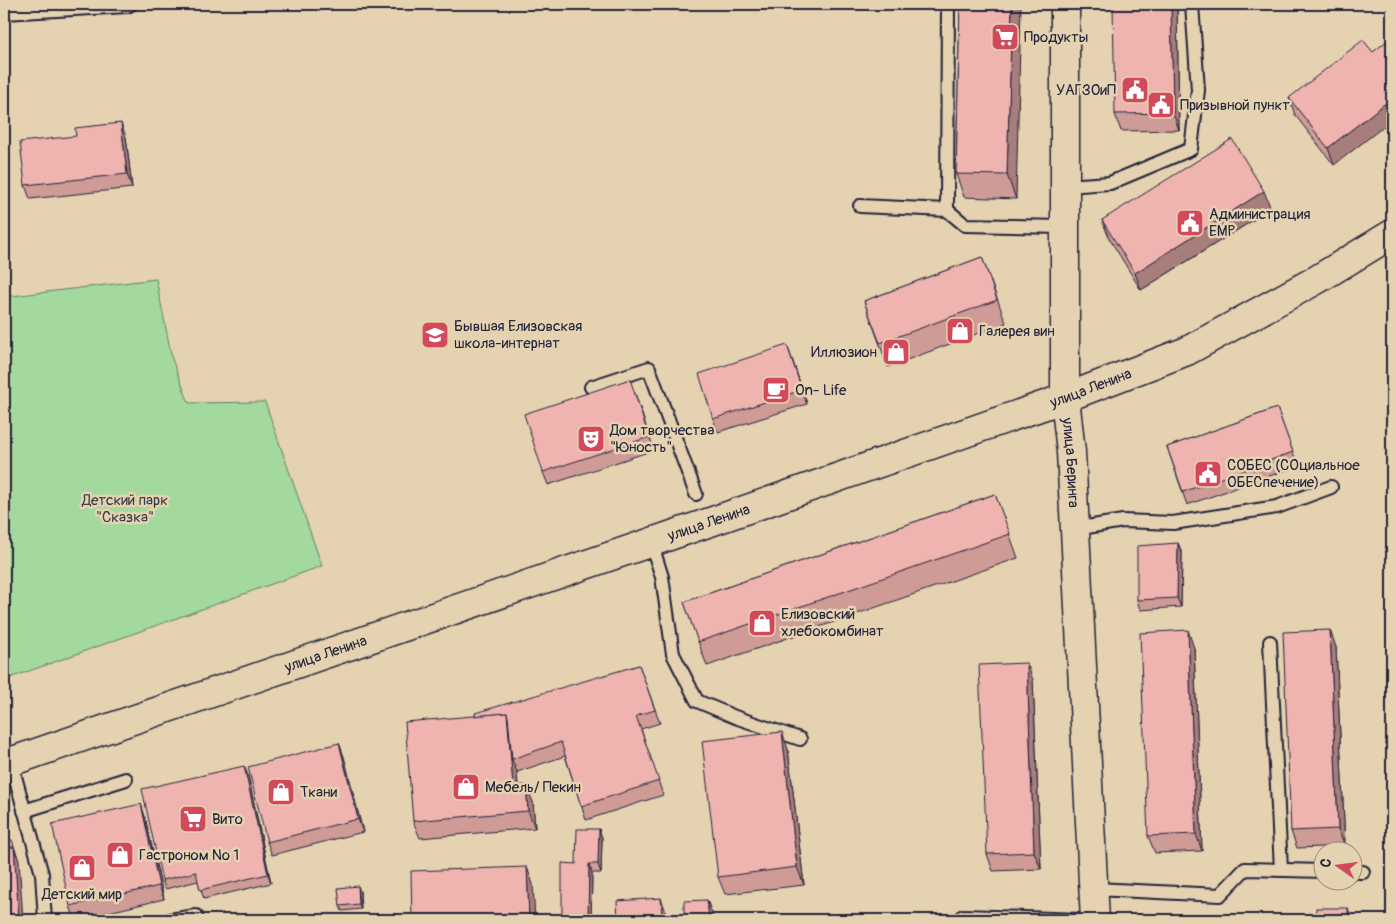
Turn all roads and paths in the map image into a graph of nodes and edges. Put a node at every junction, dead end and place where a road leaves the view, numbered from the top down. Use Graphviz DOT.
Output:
graph roads {
  1 [pos="131,4"];
  2 [pos="948,4"];
  3 [pos="1065,4"];
  4 [pos="1192,4"];
  5 [pos="4,12"];
  6 [pos="1065,186"];
  7 [pos="860,206"];
  8 [pos="947,210"];
  9 [pos="1065,227"];
  10 [pos="1392,234"];
  11 [pos="591,387"];
  12 [pos="1065,398"];
  13 [pos="1331,487"];
  14 [pos="696,494"];
  15 [pos="1075,529"];
  16 [pos="651,542"];
  17 [pos="1270,642"];
  18 [pos="800,738"];
  19 [pos="7,763"];
  20 [pos="126,780"];
  21 [pos="24,811"];
  22 [pos="1281,870"];
  23 [pos="1314,871"];
  24 [pos="1095,889"];
  25 [pos="196,916"];
  26 [pos="963,916"];
  27 [pos="45,920"];
  28 [pos="169,920"];
  29 [pos="1082,920"];
  30 [pos="1095,920"];
  1 -- 5 [label="lane"];
  2 -- 8 [label="lane"];
  3 -- 6 [label="main road, улица Беринга"];
  4 -- 6 [label="lane"];
  6 -- 9 [label="main road, улица Беринга"];
  7 -- 8 [label="lane"];
  8 -- 9 [label="lane"];
  9 -- 12 [label="main road, улица Беринга"];
  10 -- 12 [label="main road, улица Ленина"];
  11 -- 14 [label="lane"];
  12 -- 15 [label="main road, улица Беринга"];
  12 -- 16 [label="main road, улица Ленина"];
  13 -- 15 [label="lane"];
  15 -- 24 [label="main road, улица Беринга"];
  16 -- 18 [label="lane"];
  16 -- 19 [label="main road, улица Ленина"];
  17 -- 22 [label="lane"];
  19 -- 21 [label="lane"];
  20 -- 21 [label="lane"];
  21 -- 27 [label="lane"];
  22 -- 23 [label="lane"];
  22 -- 24 [label="lane"];
  24 -- 30 [label="main road, улица Беринга"];
  25 -- 28 [label="lane"];
  26 -- 29 [label="lane"];
}
